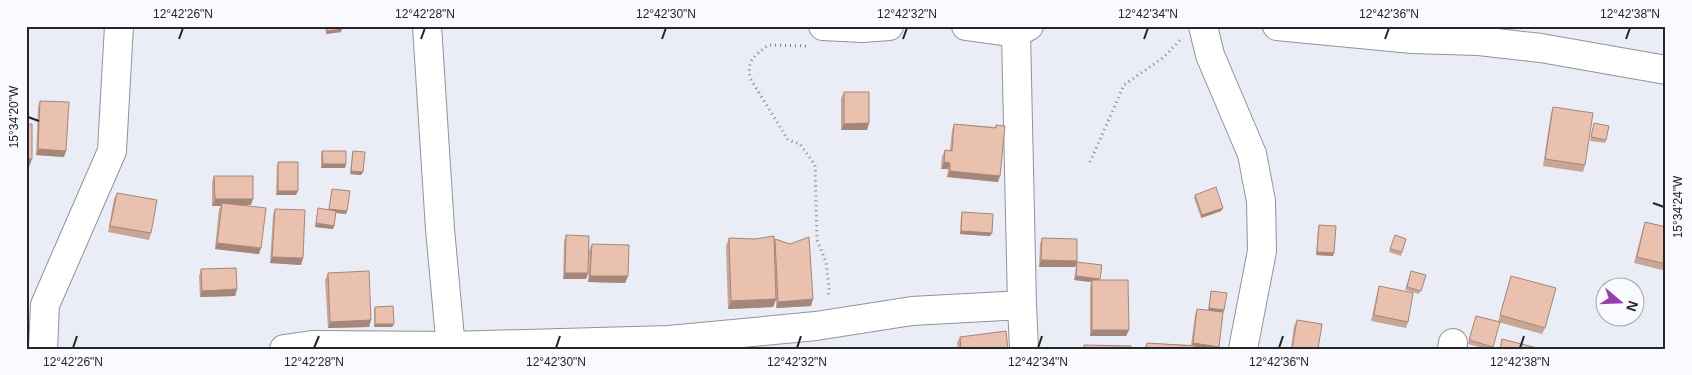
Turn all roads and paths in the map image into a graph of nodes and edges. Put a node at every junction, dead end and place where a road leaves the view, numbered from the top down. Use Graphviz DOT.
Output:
graph roads {
  1 [pos="119,26"];
  2 [pos="427,26"];
  3 [pos="889,26"];
  4 [pos="966,26"];
  5 [pos="1277,26"];
  6 [pos="1021,28"];
  7 [pos="1195,29"];
  8 [pos="1325,29"];
  9 [pos="1486,34"];
  10 [pos="815,36"];
  11 [pos="1666,70"];
  12 [pos="1090,162"];
  13 [pos="1022,305"];
  14 [pos="816,326"];
  15 [pos="451,347"];
  16 [pos="43,349"];
  17 [pos="284,349"];
  18 [pos="1024,349"];
  19 [pos="1243,349"];
  1 -- 16 [label="street"];
  2 -- 15 [label="street"];
  3 -- 10 [label="street"];
  4 -- 6 [label="street"];
  5 -- 8 [label="street"];
  6 -- 13 [label="street"];
  7 -- 12 [label="path"];
  7 -- 19 [label="street"];
  8 -- 9 [label="street"];
  9 -- 11 [label="street"];
  10 -- 14 [label="path"];
  13 -- 14 [label="street"];
  13 -- 18 [label="street"];
  14 -- 15 [label="street"];
  15 -- 17 [label="street"];
}
